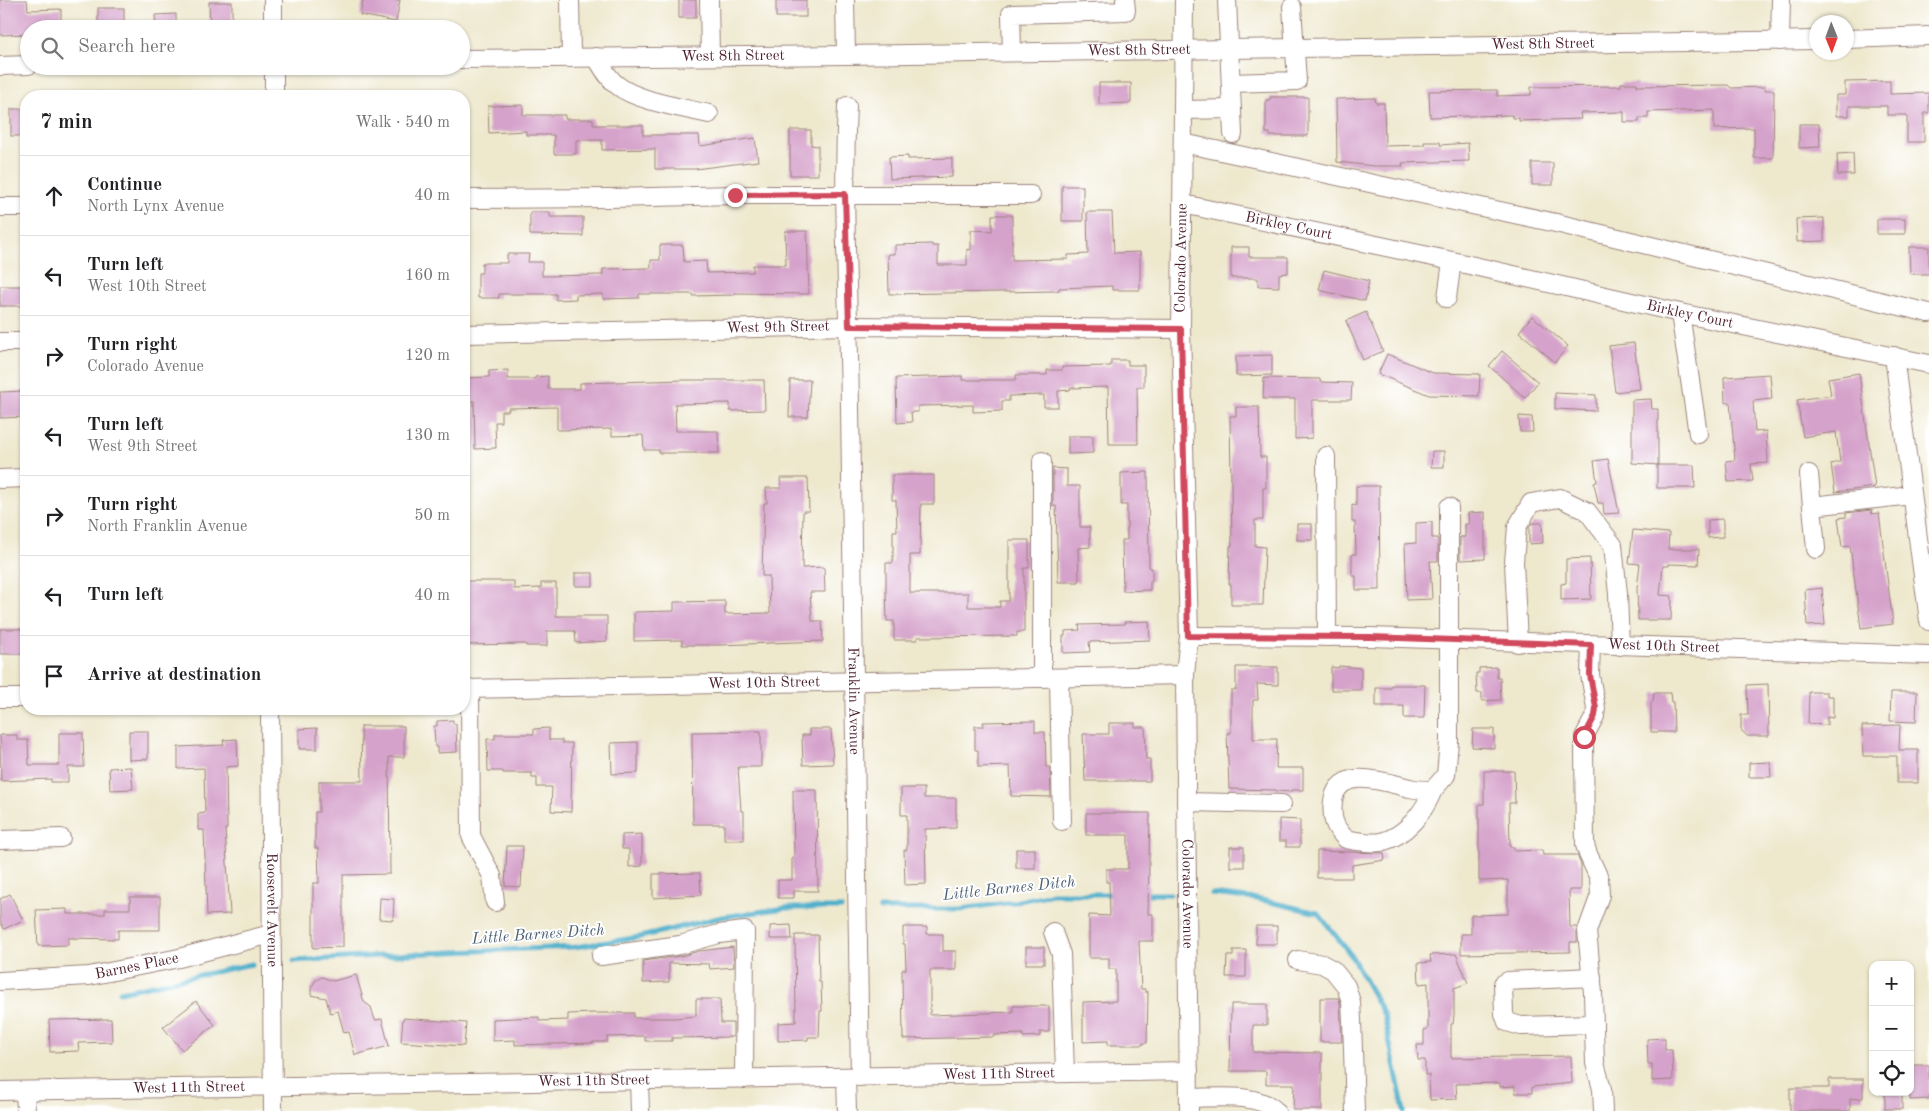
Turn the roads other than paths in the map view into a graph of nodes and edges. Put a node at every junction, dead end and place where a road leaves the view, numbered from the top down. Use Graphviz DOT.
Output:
graph roads {
  1 [pos="273,0"];
  2 [pos="570,0"];
  3 [pos="710,0"];
  4 [pos="845,0"];
  5 [pos="1126,0"];
  6 [pos="1184,0"];
  7 [pos="1227,0"];
  8 [pos="1781,0"];
  9 [pos="1292,7"];
  10 [pos="273,20"];
  11 [pos="1929,36"];
  12 [pos="1854,39"];
  13 [pos="1809,40"];
  14 [pos="1780,41"];
  15 [pos="1295,48"];
  16 [pos="1230,49"];
  17 [pos="1184,50"];
  18 [pos="1012,52"];
  19 [pos="846,55"];
  20 [pos="710,56"];
  21 [pos="596,57"];
  22 [pos="571,58"];
  23 [pos="470,59"];
  24 [pos="20,65"];
  25 [pos="0,66"];
  26 [pos="274,75"];
  27 [pos="1231,83"];
  28 [pos="274,90"];
  29 [pos="847,106"];
  30 [pos="1232,109"];
  31 [pos="1184,110"];
  32 [pos="709,114"];
  33 [pos="1233,134"];
  34 [pos="1183,143"];
  35 [pos="845,194"];
  36 [pos="1031,195"];
  37 [pos="470,199"];
  38 [pos="1183,204"];
  39 [pos="20,206"];
  40 [pos="0,207"];
  41 [pos="1452,261"];
  42 [pos="1447,298"];
  43 [pos="1680,313"];
  44 [pos="1929,313"];
  45 [pos="849,326"];
  46 [pos="1181,329"];
  47 [pos="470,334"];
  48 [pos="0,342"];
  49 [pos="20,342"];
  50 [pos="1894,356"];
  51 [pos="1929,364"];
  52 [pos="1698,434"];
  53 [pos="1326,456"];
  54 [pos="1042,462"];
  55 [pos="1809,474"];
  56 [pos="20,478"];
  57 [pos="0,479"];
  58 [pos="1912,495"];
  59 [pos="1812,506"];
  60 [pos="1448,507"];
  61 [pos="1816,549"];
  62 [pos="1929,621"];
  63 [pos="1188,636"];
  64 [pos="1327,637"];
  65 [pos="1449,640"];
  66 [pos="1518,643"];
  67 [pos="1591,645"];
  68 [pos="1620,646"];
  69 [pos="1929,654"];
  70 [pos="1185,675"];
  71 [pos="1050,678"];
  72 [pos="852,682"];
  73 [pos="470,689"];
  74 [pos="0,698"];
  75 [pos="20,698"];
  76 [pos="270,715"];
  77 [pos="468,715"];
  78 [pos="1433,790"];
  79 [pos="1186,802"];
  80 [pos="1282,804"];
  81 [pos="1062,821"];
  82 [pos="61,838"];
  83 [pos="0,840"];
  84 [pos="495,902"];
  85 [pos="1053,932"];
  86 [pos="271,934"];
  87 [pos="601,956"];
  88 [pos="1298,960"];
  89 [pos="0,981"];
  90 [pos="1593,985"];
  91 [pos="1594,1024"];
  92 [pos="1188,1071"];
  93 [pos="1065,1073"];
  94 [pos="853,1077"];
  95 [pos="744,1079"];
  96 [pos="639,1081"];
  97 [pos="273,1088"];
  98 [pos="25,1090"];
  99 [pos="0,1091"];
  100 [pos="1189,1104"];
  101 [pos="26,1111"];
  102 [pos="273,1111"];
  103 [pos="640,1111"];
  104 [pos="848,1111"];
  105 [pos="1276,1111"];
  106 [pos="1355,1111"];
  107 [pos="1603,1111"];
  1 -- 10 [label="street"];
  2 -- 22 [label="street"];
  3 -- 20 [label="street"];
  4 -- 19 [label="street"];
  5 -- 18 [label="street"];
  6 -- 17 [label="street, Colorado Avenue"];
  7 -- 16 [label="street"];
  8 -- 14 [label="street"];
  9 -- 15 [label="street"];
  11 -- 12 [label="street"];
  13 -- 14 [label="street, West 8th Street"];
  14 -- 15 [label="street, West 8th Street"];
  15 -- 16 [label="street, West 8th Street"];
  15 -- 27 [label="street"];
  16 -- 17 [label="street, West 8th Street"];
  16 -- 27 [label="street"];
  17 -- 18 [label="street, West 8th Street"];
  17 -- 31 [label="street, Colorado Avenue"];
  18 -- 19 [label="street, West 8th Street"];
  19 -- 20 [label="street, West 8th Street"];
  20 -- 21 [label="street, West 8th Street"];
  21 -- 22 [label="street, West 8th Street"];
  21 -- 32 [label="street"];
  22 -- 23 [label="street, West 8th Street"];
  24 -- 25 [label="street"];
  26 -- 28 [label="street"];
  27 -- 30 [label="street"];
  29 -- 35 [label="street, Franklin Avenue"];
  30 -- 31 [label="street"];
  30 -- 33 [label="street"];
  31 -- 34 [label="street, Colorado Avenue"];
  34 -- 38 [label="street, Colorado Avenue"];
  34 -- 44 [label="street"];
  35 -- 36 [label="street"];
  35 -- 37 [label="street"];
  35 -- 45 [label="street, Franklin Avenue"];
  38 -- 41 [label="street, Birkley Court"];
  38 -- 46 [label="street, Colorado Avenue"];
  39 -- 40 [label="street"];
  41 -- 42 [label="street"];
  41 -- 43 [label="street, Birkley Court"];
  43 -- 50 [label="street, Birkley Court"];
  43 -- 52 [label="street"];
  45 -- 46 [label="street, West 9th Street"];
  45 -- 47 [label="street, West 9th Street"];
  45 -- 72 [label="street, Franklin Avenue"];
  46 -- 63 [label="street, Colorado Avenue"];
  48 -- 49 [label="street"];
  50 -- 51 [label="street, Birkley Court"];
  50 -- 58 [label="street"];
  53 -- 64 [label="street"];
  54 -- 71 [label="street"];
  55 -- 59 [label="street"];
  56 -- 57 [label="street"];
  58 -- 59 [label="street"];
  58 -- 62 [label="street"];
  59 -- 61 [label="street"];
  60 -- 65 [label="street"];
  63 -- 64 [label="street, West 10th Street"];
  63 -- 70 [label="street, Colorado Avenue"];
  64 -- 65 [label="street, West 10th Street"];
  65 -- 66 [label="street, West 10th Street"];
  65 -- 78 [label="street"];
  66 -- 67 [label="street, West 10th Street"];
  66 -- 68 [label="street"];
  67 -- 68 [label="street, West 10th Street"];
  67 -- 90 [label="street"];
  68 -- 69 [label="street, West 10th Street"];
  70 -- 71 [label="street, West 10th Street"];
  70 -- 79 [label="street, Colorado Avenue"];
  71 -- 72 [label="street, West 10th Street"];
  71 -- 81 [label="street"];
  72 -- 73 [label="street, West 10th Street"];
  72 -- 94 [label="street, Franklin Avenue"];
  74 -- 75 [label="street"];
  76 -- 86 [label="street, Roosevelt Avenue"];
  77 -- 84 [label="street"];
  78 -- 78 [label="street"];
  79 -- 80 [label="street"];
  79 -- 92 [label="street, Colorado Avenue"];
  82 -- 83 [label="street"];
  85 -- 93 [label="street"];
  86 -- 89 [label="street, Barnes Place"];
  86 -- 97 [label="street, Roosevelt Avenue"];
  87 -- 95 [label="street"];
  88 -- 106 [label="street"];
  90 -- 91 [label="street"];
  90 -- 91 [label="street"];
  91 -- 107 [label="street"];
  92 -- 93 [label="street, West 11th Street"];
  92 -- 100 [label="street, Colorado Avenue"];
  93 -- 94 [label="street, West 11th Street"];
  94 -- 95 [label="street, West 11th Street"];
  94 -- 104 [label="street, Franklin Avenue"];
  95 -- 96 [label="street, West 11th Street"];
  96 -- 97 [label="street, West 11th Street"];
  96 -- 103 [label="street"];
  97 -- 98 [label="street, West 11th Street"];
  97 -- 102 [label="street, Roosevelt Avenue"];
  98 -- 99 [label="street, West 11th Street"];
  98 -- 101 [label="street"];
  100 -- 105 [label="street"];
}
